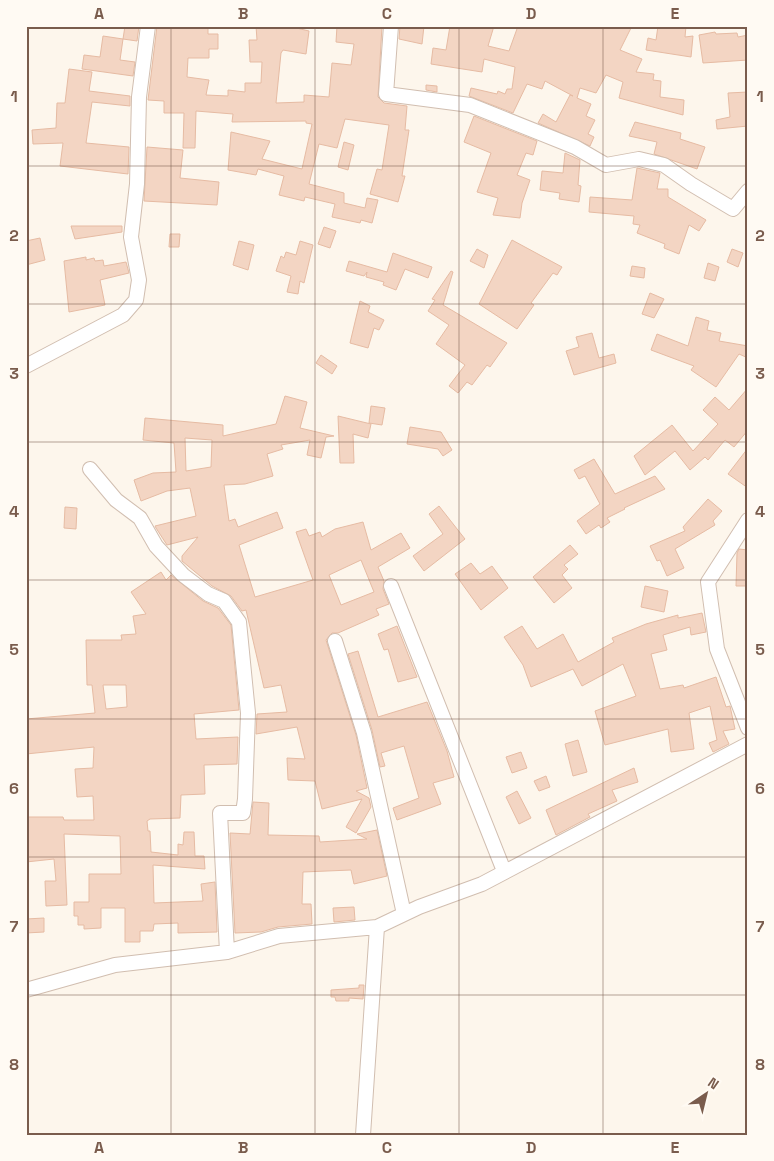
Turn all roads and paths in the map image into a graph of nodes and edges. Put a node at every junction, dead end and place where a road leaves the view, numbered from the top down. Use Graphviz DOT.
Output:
graph roads {
  1 [pos="148,26"];
  2 [pos="391,26"];
  3 [pos="748,192"];
  4 [pos="26,366"];
  5 [pos="90,469"];
  6 [pos="748,520"];
  7 [pos="391,586"];
  8 [pos="335,641"];
  9 [pos="748,728"];
  10 [pos="748,744"];
  11 [pos="504,870"];
  12 [pos="404,914"];
  13 [pos="377,926"];
  14 [pos="227,952"];
  15 [pos="26,990"];
  16 [pos="363,1135"];
  1 -- 4 [label="street"];
  2 -- 3 [label="street"];
  5 -- 14 [label="street"];
  6 -- 9 [label="street"];
  7 -- 11 [label="street"];
  8 -- 12 [label="street"];
  10 -- 11 [label="street"];
  11 -- 12 [label="street"];
  12 -- 13 [label="street"];
  13 -- 14 [label="street"];
  13 -- 16 [label="street"];
  14 -- 15 [label="street"];
}
